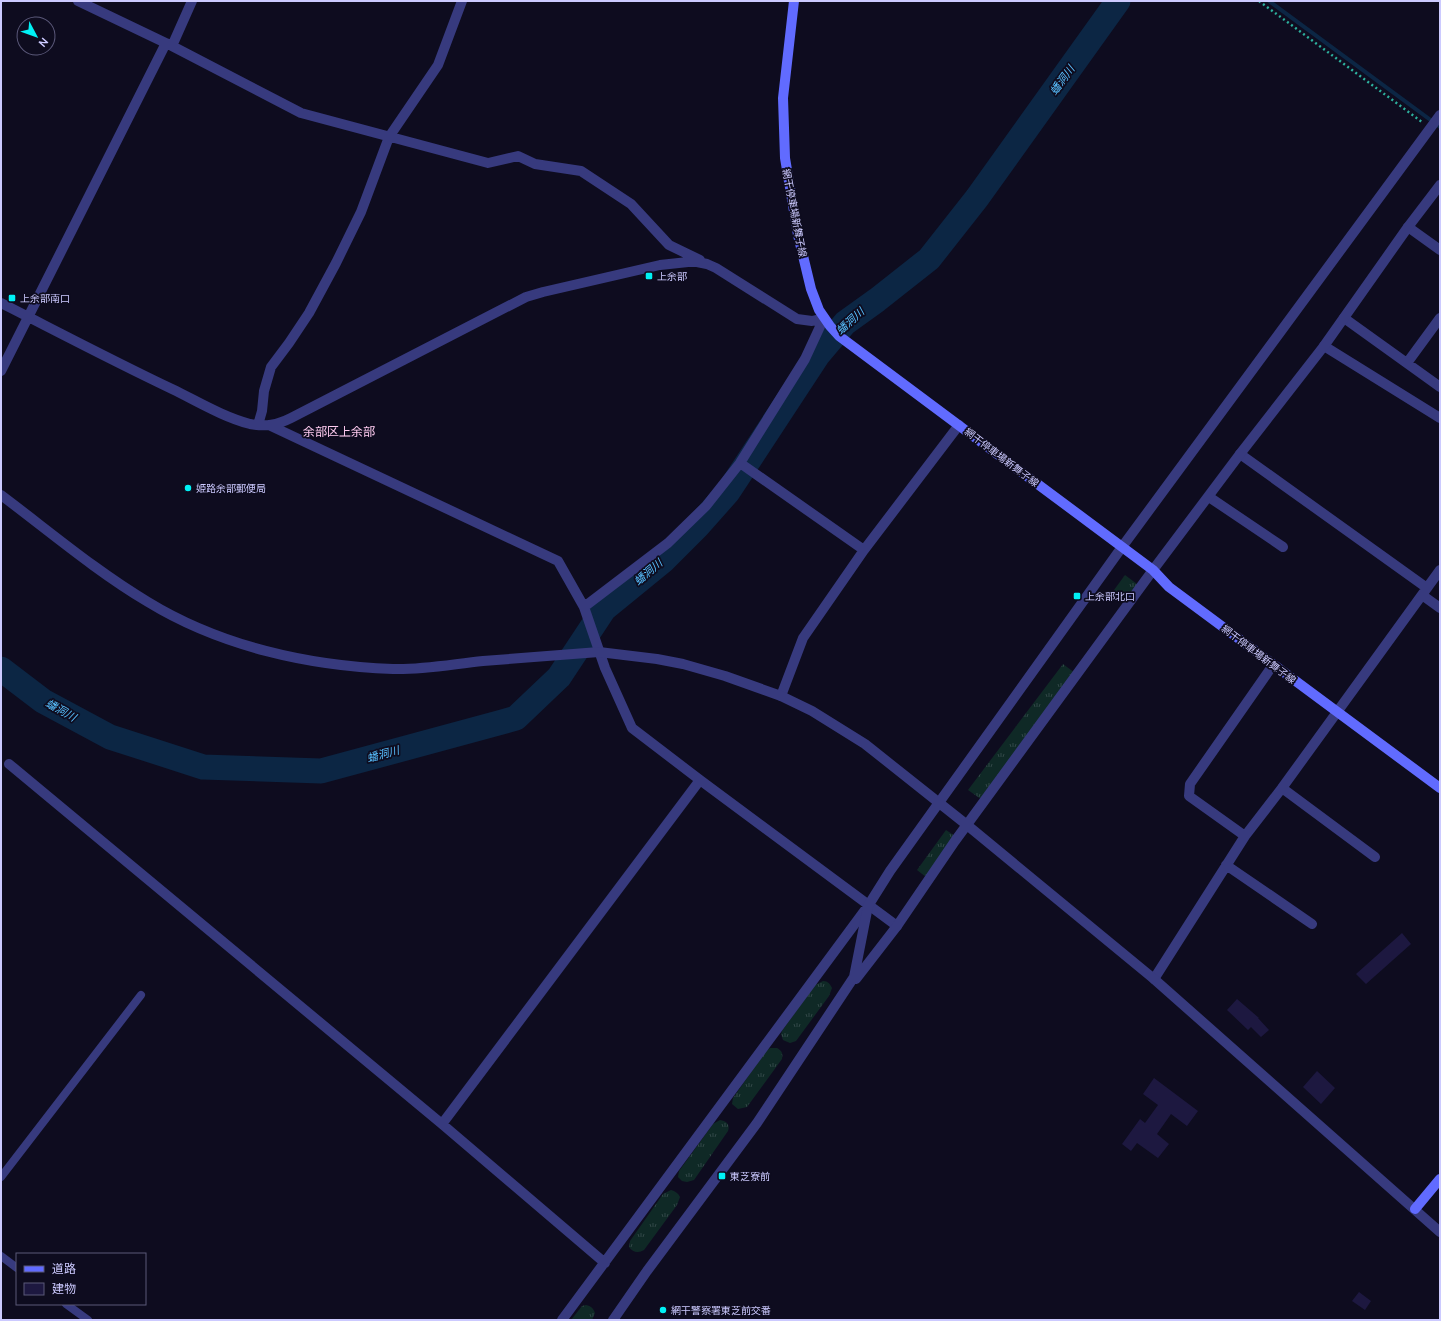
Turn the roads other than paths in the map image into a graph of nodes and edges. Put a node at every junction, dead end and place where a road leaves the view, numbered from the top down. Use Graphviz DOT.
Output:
graph roads {
  1 [pos="78,1"];
  2 [pos="192,1"];
  3 [pos="462,1"];
  4 [pos="794,1"];
  5 [pos="169,45"];
  6 [pos="1440,115"];
  7 [pos="389,137"];
  8 [pos="1440,185"];
  9 [pos="1408,227"];
  10 [pos="1440,250"];
  11 [pos="707,264"];
  12 [pos="1,303"];
  13 [pos="29,317"];
  14 [pos="1344,318"];
  15 [pos="1440,318"];
  16 [pos="827,322"];
  17 [pos="1324,346"];
  18 [pos="1407,363"];
  19 [pos="1,371"];
  20 [pos="1440,388"];
  21 [pos="1440,418"];
  22 [pos="258,425"];
  23 [pos="959,425"];
  24 [pos="270,426"];
  25 [pos="1240,454"];
  26 [pos="740,463"];
  27 [pos="1,495"];
  28 [pos="1209,497"];
  29 [pos="1122,547"];
  30 [pos="1283,547"];
  31 [pos="864,550"];
  32 [pos="1153,570"];
  33 [pos="1440,570"];
  34 [pos="1424,591"];
  35 [pos="584,607"];
  36 [pos="1440,608"];
  37 [pos="600,652"];
  38 [pos="1273,665"];
  39 [pos="781,696"];
  40 [pos="1337,712"];
  41 [pos="9,764"];
  42 [pos="700,780"];
  43 [pos="1282,788"];
  44 [pos="1440,788"];
  45 [pos="938,803"];
  46 [pos="967,825"];
  47 [pos="1244,836"];
  48 [pos="1375,857"];
  49 [pos="1226,864"];
  50 [pos="868,906"];
  51 [pos="1312,924"];
  52 [pos="897,926"];
  53 [pos="1154,979"];
  54 [pos="141,995"];
  55 [pos="832,1009"];
  56 [pos="442,1124"];
  57 [pos="1,1177"];
  58 [pos="1440,1179"];
  59 [pos="1415,1209"];
  60 [pos="1440,1232"];
  61 [pos="1,1256"];
  62 [pos="605,1262"];
  63 [pos="16,1267"];
  64 [pos="67,1305"];
  65 [pos="88,1320"];
  66 [pos="562,1320"];
  67 [pos="613,1320"];
  1 -- 5 [label="street"];
  2 -- 5 [label="street"];
  3 -- 7 [label="street"];
  4 -- 16 [label="main road, 網干停車場新舞子線"];
  5 -- 7 [label="street"];
  5 -- 13 [label="street"];
  6 -- 29 [label="street"];
  7 -- 11 [label="street"];
  7 -- 22 [label="street"];
  8 -- 9 [label="street"];
  9 -- 10 [label="street"];
  9 -- 14 [label="street"];
  11 -- 16 [label="street"];
  11 -- 24 [label="street"];
  12 -- 13 [label="street"];
  13 -- 19 [label="street"];
  13 -- 22 [label="street"];
  14 -- 17 [label="street"];
  14 -- 18 [label="street"];
  15 -- 18 [label="street"];
  16 -- 23 [label="main road, 網干停車場新舞子線"];
  16 -- 26 [label="street"];
  17 -- 21 [label="street"];
  17 -- 25 [label="street"];
  18 -- 20 [label="street"];
  22 -- 24 [label="street"];
  23 -- 29 [label="main road, 網干停車場新舞子線"];
  23 -- 31 [label="street"];
  24 -- 35 [label="street"];
  25 -- 28 [label="street"];
  25 -- 34 [label="street"];
  26 -- 31 [label="street"];
  26 -- 35 [label="street"];
  27 -- 37 [label="street"];
  28 -- 30 [label="street"];
  28 -- 32 [label="street"];
  29 -- 32 [label="main road, 網干停車場新舞子線"];
  29 -- 45 [label="street"];
  31 -- 39 [label="street"];
  32 -- 38 [label="main road, 網干停車場新舞子線"];
  32 -- 46 [label="street"];
  33 -- 34 [label="street"];
  34 -- 36 [label="street"];
  34 -- 40 [label="street"];
  35 -- 37 [label="street"];
  37 -- 39 [label="street"];
  37 -- 42 [label="street"];
  38 -- 40 [label="main road, 網干停車場新舞子線"];
  38 -- 47 [label="street"];
  39 -- 45 [label="street"];
  40 -- 43 [label="street"];
  40 -- 44 [label="main road, 網干停車場新舞子線"];
  41 -- 56 [label="street"];
  42 -- 50 [label="street"];
  42 -- 56 [label="street"];
  43 -- 47 [label="street"];
  43 -- 48 [label="street"];
  45 -- 46 [label="street"];
  45 -- 50 [label="street"];
  46 -- 52 [label="street"];
  46 -- 53 [label="street"];
  47 -- 49 [label="street"];
  49 -- 51 [label="street"];
  49 -- 53 [label="street"];
  50 -- 52 [label="street"];
  50 -- 55 [label="street"];
  50 -- 62 [label="street"];
  52 -- 55 [label="street"];
  53 -- 59 [label="street"];
  54 -- 57 [label="lane"];
  55 -- 67 [label="street"];
  56 -- 62 [label="street"];
  58 -- 59 [label="main road"];
  59 -- 60 [label="street"];
  61 -- 63 [label="lane"];
  62 -- 66 [label="street"];
  64 -- 65 [label="lane"];
}
